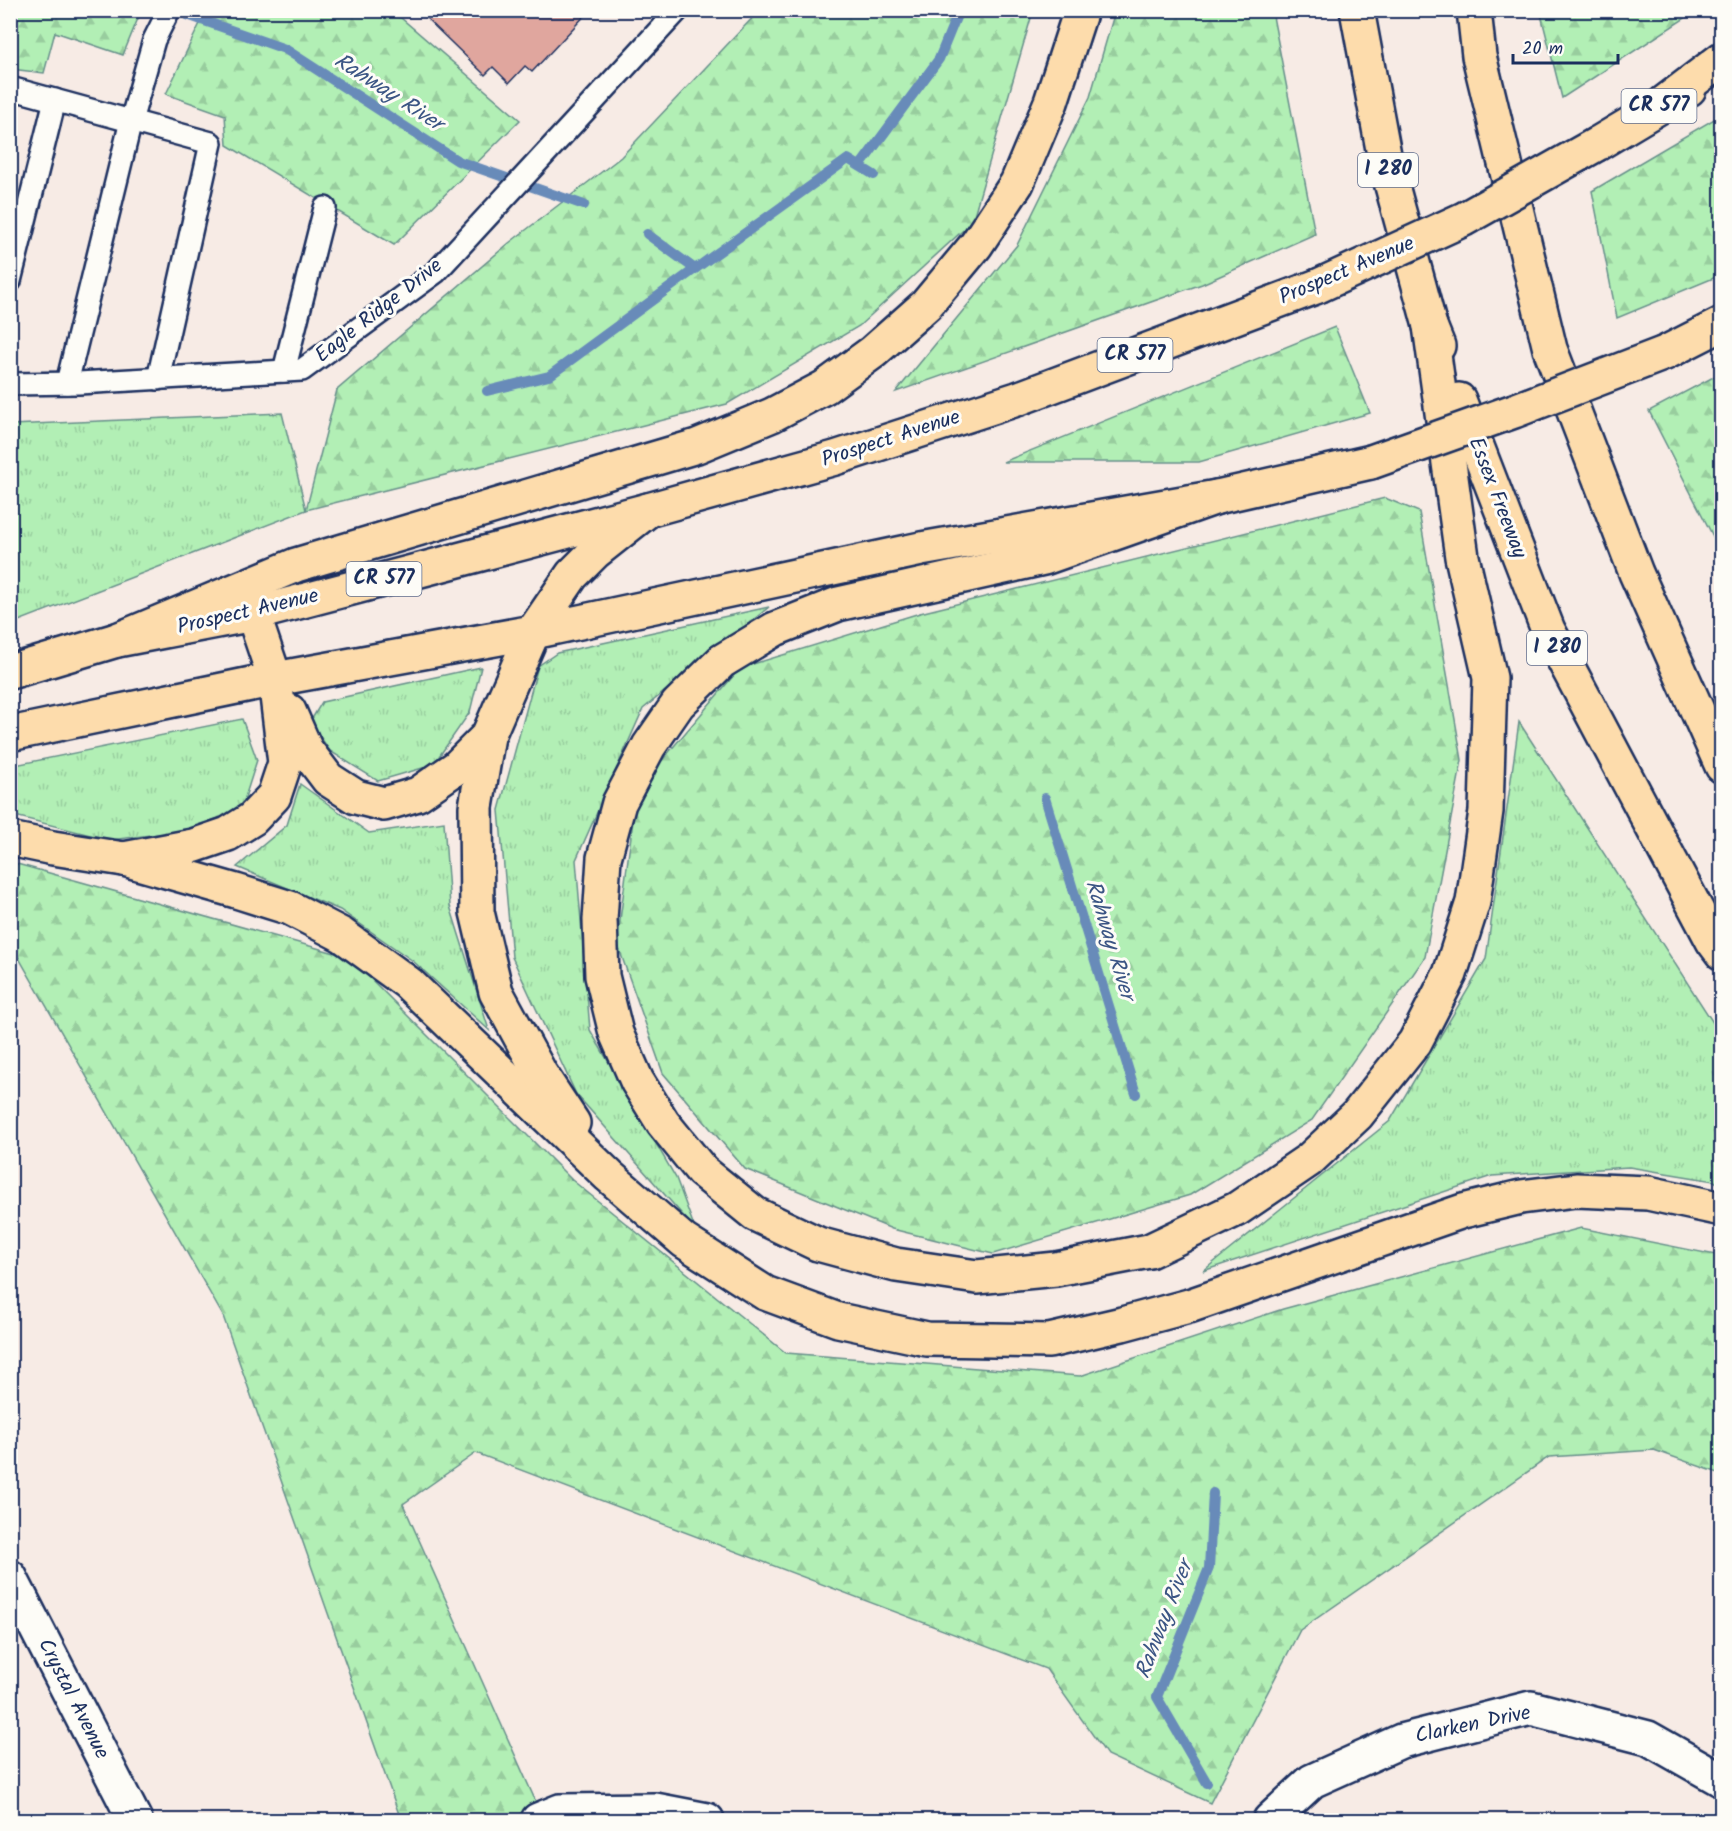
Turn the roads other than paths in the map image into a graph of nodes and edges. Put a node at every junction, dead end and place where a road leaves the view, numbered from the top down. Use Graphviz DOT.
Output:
graph roads {
  1 [pos="169,10"];
  2 [pos="678,10"];
  3 [pos="1081,10"];
  4 [pos="1357,10"];
  5 [pos="1474,10"];
  6 [pos="1487,10"];
  7 [pos="1479,56"];
  8 [pos="1722,59"];
  9 [pos="1722,70"];
  10 [pos="10,88"];
  11 [pos="55,100"];
  12 [pos="1664,103"];
  13 [pos="131,121"];
  14 [pos="326,208"];
  15 [pos="10,281"];
  16 [pos="1722,324"];
  17 [pos="1430,326"];
  18 [pos="284,371"];
  19 [pos="158,379"];
  20 [pos="67,383"];
  21 [pos="10,384"];
  22 [pos="1217,497"];
  23 [pos="648,510"];
  24 [pos="253,614"];
  25 [pos="533,632"];
  26 [pos="117,640"];
  27 [pos="10,672"];
  28 [pos="275,679"];
  29 [pos="10,734"];
  30 [pos="488,736"];
  31 [pos="1722,766"];
  32 [pos="10,839"];
  33 [pos="124,859"];
  34 [pos="1722,953"];
  35 [pos="609,1176"];
  36 [pos="1722,1209"];
  37 [pos="10,1577"];
  38 [pos="1722,1780"];
  39 [pos="135,1821"];
  40 [pos="538,1821"];
  41 [pos="707,1821"];
  42 [pos="1270,1821"];
  1 -- 13 [label="lane"];
  2 -- 18 [label="lane, Eagle Ridge Drive"];
  3 -- 26 [label="main road"];
  4 -- 17 [label="main road, Essex Freeway / I 280"];
  5 -- 7 [label="main road"];
  6 -- 7 [label="main road"];
  7 -- 31 [label="main road"];
  8 -- 12 [label="main road"];
  9 -- 12 [label="main road, Prospect Avenue / CR 577"];
  10 -- 11 [label="lane"];
  11 -- 13 [label="lane"];
  11 -- 15 [label="lane"];
  12 -- 23 [label="main road, Prospect Avenue / CR 577, bridge"];
  13 -- 19 [label="lane"];
  13 -- 20 [label="lane"];
  14 -- 18 [label="lane"];
  16 -- 22 [label="main road, bridge"];
  17 -- 22 [label="main road"];
  17 -- 34 [label="main road, Essex Freeway / I 280"];
  18 -- 19 [label="lane, Eagle Ridge Drive"];
  19 -- 20 [label="lane, Eagle Ridge Drive"];
  20 -- 21 [label="lane, Eagle Ridge Drive"];
  22 -- 25 [label="main road"];
  23 -- 24 [label="main road, Prospect Avenue / CR 577"];
  23 -- 25 [label="main road"];
  24 -- 26 [label="main road, Prospect Avenue / CR 577"];
  24 -- 28 [label="main road"];
  25 -- 28 [label="main road"];
  25 -- 30 [label="main road"];
  26 -- 27 [label="main road, Prospect Avenue / CR 577"];
  28 -- 29 [label="main road"];
  28 -- 30 [label="main road"];
  28 -- 33 [label="main road"];
  30 -- 35 [label="main road"];
  32 -- 33 [label="main road"];
  33 -- 35 [label="main road"];
  35 -- 36 [label="main road"];
  37 -- 39 [label="street, Crystal Avenue"];
  38 -- 42 [label="street, Clarken Drive"];
  40 -- 41 [label="street"];
}
